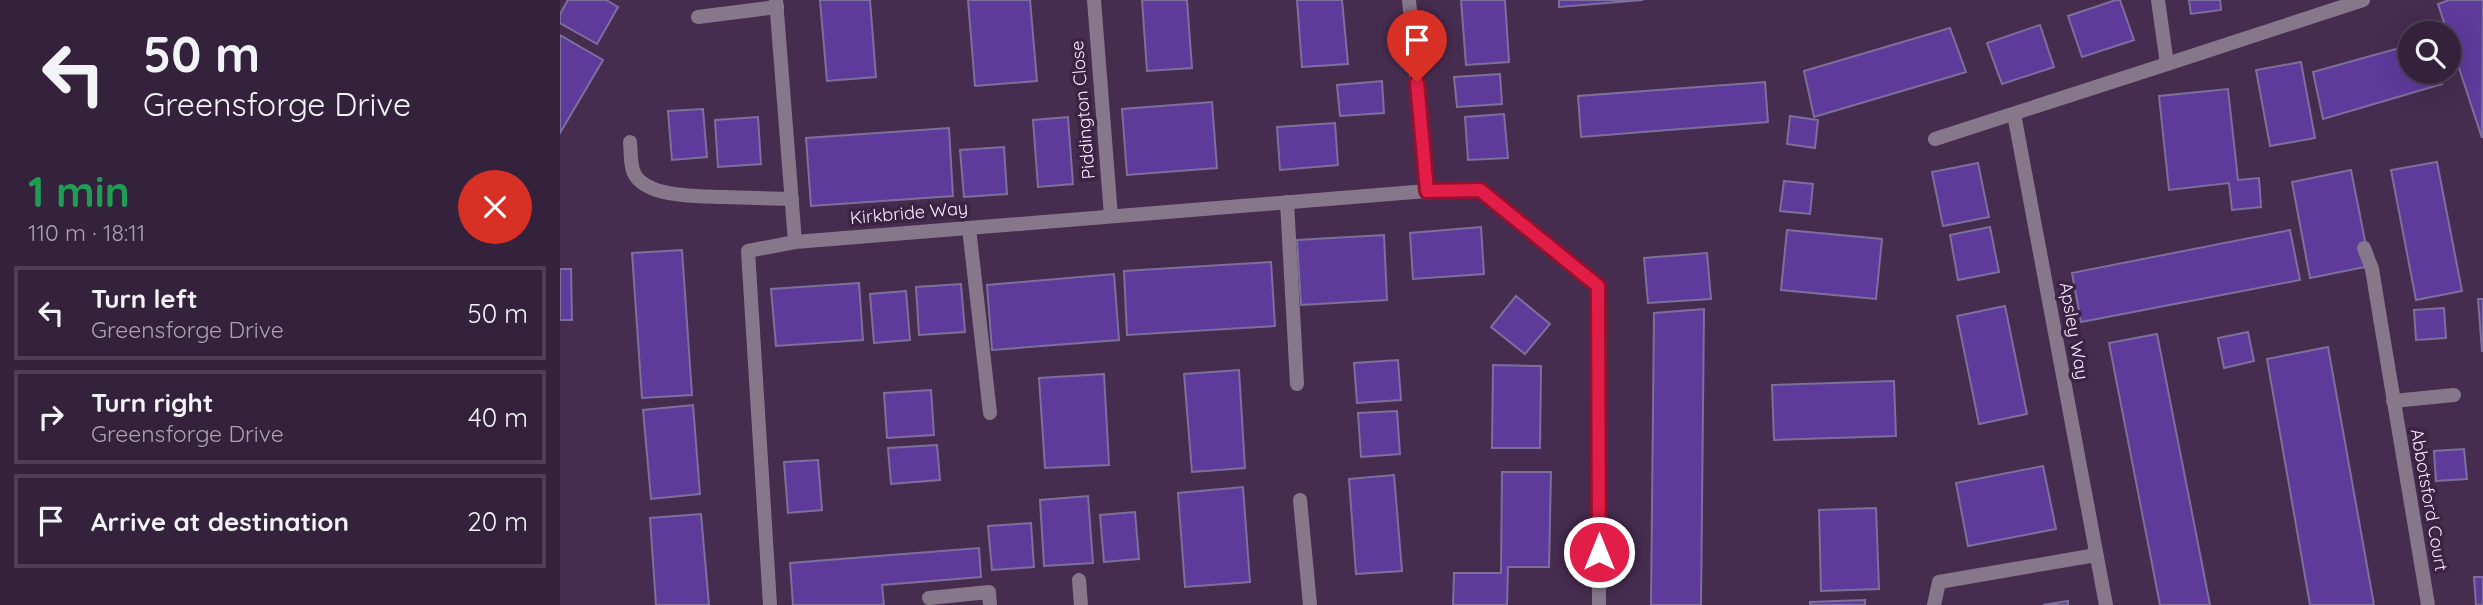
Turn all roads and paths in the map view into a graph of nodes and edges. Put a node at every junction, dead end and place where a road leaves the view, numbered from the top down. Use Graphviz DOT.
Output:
graph roads {
  1 [pos="1094,0"];
  2 [pos="1409,0"];
  3 [pos="2158,0"];
  4 [pos="2363,0"];
  5 [pos="777,4"];
  6 [pos="698,17"];
  7 [pos="2167,64"];
  8 [pos="2014,114"];
  9 [pos="1935,139"];
  10 [pos="630,142"];
  11 [pos="1427,191"];
  12 [pos="792,199"];
  13 [pos="1287,202"];
  14 [pos="1111,216"];
  15 [pos="969,228"];
  16 [pos="795,242"];
  17 [pos="2364,248"];
  18 [pos="1297,384"];
  19 [pos="2454,395"];
  20 [pos="2393,401"];
  21 [pos="990,412"];
  22 [pos="1300,500"];
  23 [pos="2096,555"];
  24 [pos="1079,580"];
  25 [pos="929,598"];
  26 [pos="770,605"];
  27 [pos="990,605"];
  28 [pos="1081,605"];
  29 [pos="1310,605"];
  30 [pos="1599,605"];
  31 [pos="1934,605"];
  32 [pos="2106,605"];
  33 [pos="2428,605"];
  1 -- 14 [label="street, Piddington Close"];
  2 -- 11 [label="street"];
  3 -- 7 [label="street"];
  4 -- 7 [label="street"];
  5 -- 6 [label="street"];
  5 -- 12 [label="street"];
  7 -- 8 [label="street"];
  8 -- 9 [label="street"];
  8 -- 23 [label="street, Apsley Way"];
  10 -- 12 [label="street"];
  11 -- 13 [label="street, Kirkbride Way"];
  11 -- 30 [label="street, Kirkbride Way"];
  12 -- 16 [label="street"];
  13 -- 14 [label="street, Kirkbride Way"];
  13 -- 18 [label="street"];
  14 -- 15 [label="street, Kirkbride Way"];
  15 -- 16 [label="street, Kirkbride Way"];
  15 -- 21 [label="street"];
  16 -- 26 [label="street, Kirkbride Way"];
  17 -- 20 [label="street, Abbotsford Court"];
  19 -- 20 [label="street"];
  20 -- 33 [label="street, Abbotsford Court"];
  22 -- 29 [label="street"];
  23 -- 31 [label="street"];
  23 -- 32 [label="street, Apsley Way"];
  24 -- 28 [label="street"];
  25 -- 27 [label="street"];
}
